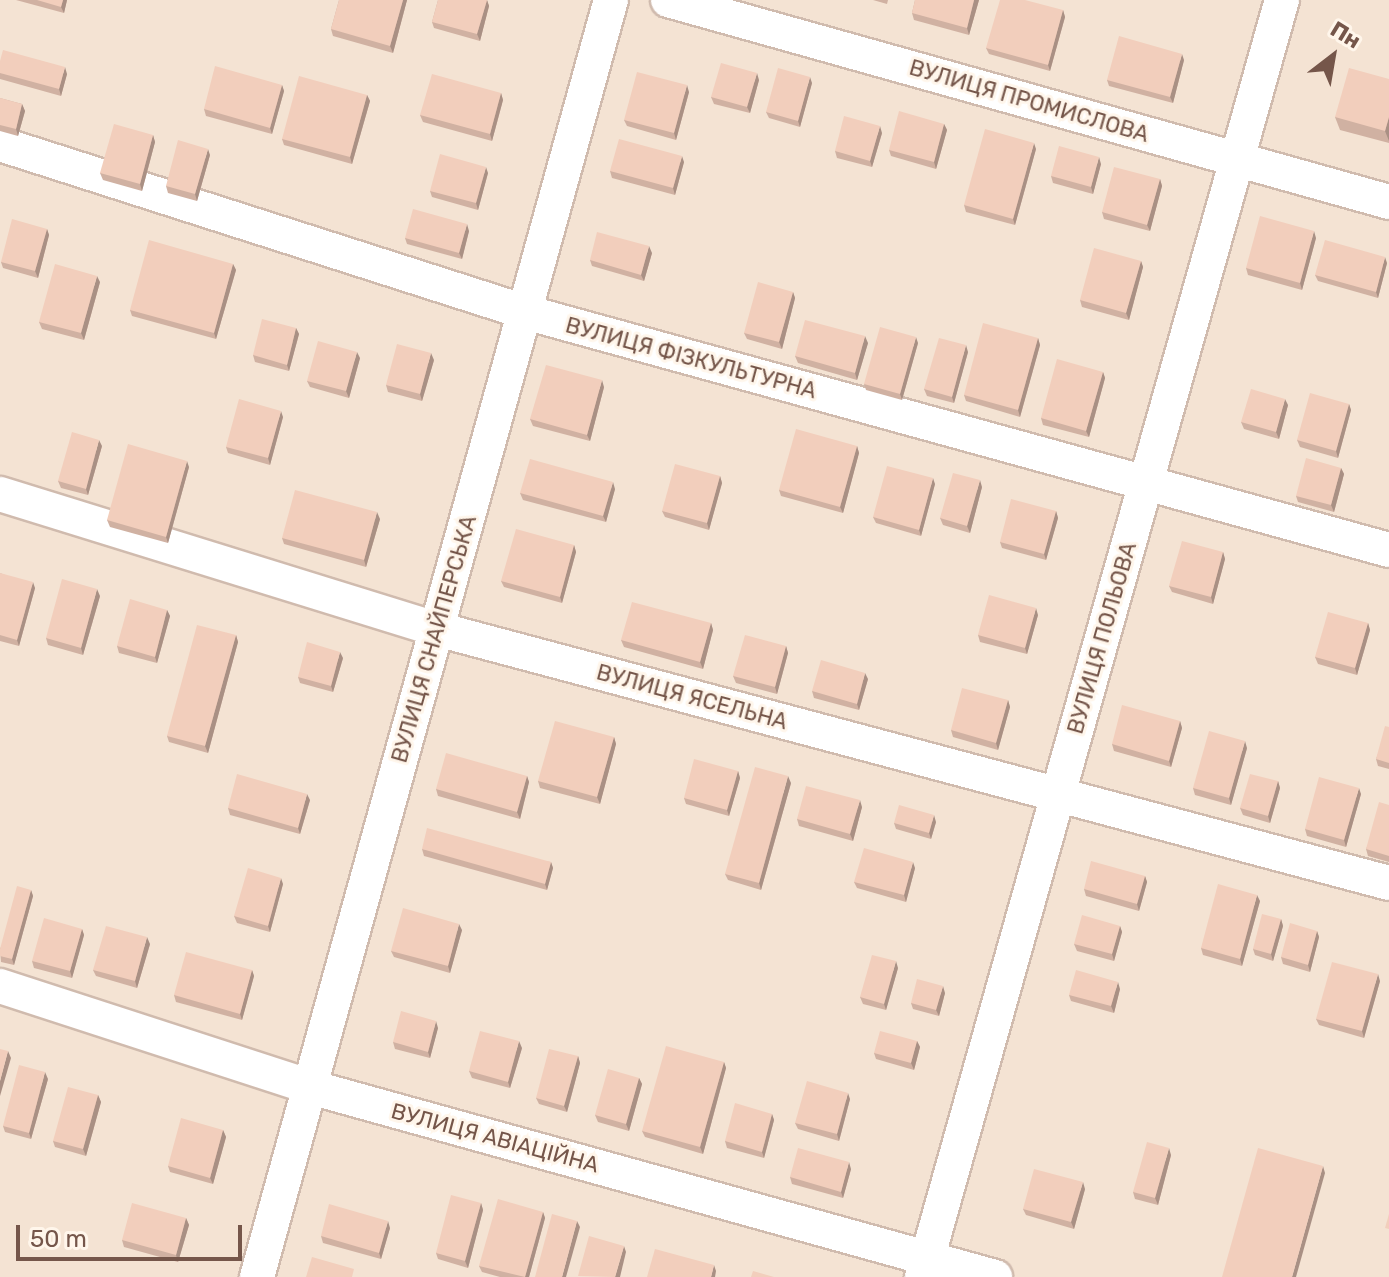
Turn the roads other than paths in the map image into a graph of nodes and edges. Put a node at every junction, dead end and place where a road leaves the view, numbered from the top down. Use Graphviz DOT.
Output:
graph roads {
  1 [pos="611,0"];
  2 [pos="668,0"];
  3 [pos="1282,0"];
  4 [pos="0,144"];
  5 [pos="1237,159"];
  6 [pos="1389,202"];
  7 [pos="525,312"];
  8 [pos="1146,483"];
  9 [pos="0,494"];
  10 [pos="1389,550"];
  11 [pos="437,629"];
  12 [pos="1058,795"];
  13 [pos="1389,883"];
  14 [pos="0,986"];
  15 [pos="310,1087"];
  16 [pos="925,1267"];
  17 [pos="257,1277"];
  18 [pos="995,1277"];
  1 -- 7 [label="street, ВУЛИЦЯ СНАЙПЕРСЬКА"];
  2 -- 5 [label="street, ВУЛИЦЯ ПРОМИСЛОВА"];
  3 -- 5 [label="street, ВУЛИЦЯ ПОЛЬОВА"];
  4 -- 7 [label="street, ВУЛИЦЯ ФІЗКУЛЬТУРНА"];
  5 -- 6 [label="street, ВУЛИЦЯ ПРОМИСЛОВА"];
  5 -- 8 [label="street, ВУЛИЦЯ ПОЛЬОВА"];
  7 -- 8 [label="street, ВУЛИЦЯ ФІЗКУЛЬТУРНА"];
  7 -- 11 [label="street, ВУЛИЦЯ СНАЙПЕРСЬКА"];
  8 -- 10 [label="street, ВУЛИЦЯ ФІЗКУЛЬТУРНА"];
  8 -- 12 [label="street, ВУЛИЦЯ ПОЛЬОВА"];
  9 -- 11 [label="street, ВУЛИЦЯ ЯСЕЛЬНА"];
  11 -- 12 [label="street, ВУЛИЦЯ ЯСЕЛЬНА"];
  11 -- 15 [label="street, ВУЛИЦЯ СНАЙПЕРСЬКА"];
  12 -- 13 [label="street, ВУЛИЦЯ ЯСЕЛЬНА"];
  12 -- 16 [label="street, ВУЛИЦЯ ПОЛЬОВА"];
  14 -- 15 [label="street, ВУЛИЦЯ АВІАЦІЙНА"];
  15 -- 16 [label="street, ВУЛИЦЯ АВІАЦІЙНА"];
  15 -- 17 [label="street, ВУЛИЦЯ СНАЙПЕРСЬКА"];
  16 -- 18 [label="street, ВУЛИЦЯ АВІАЦІЙНА"];
}
